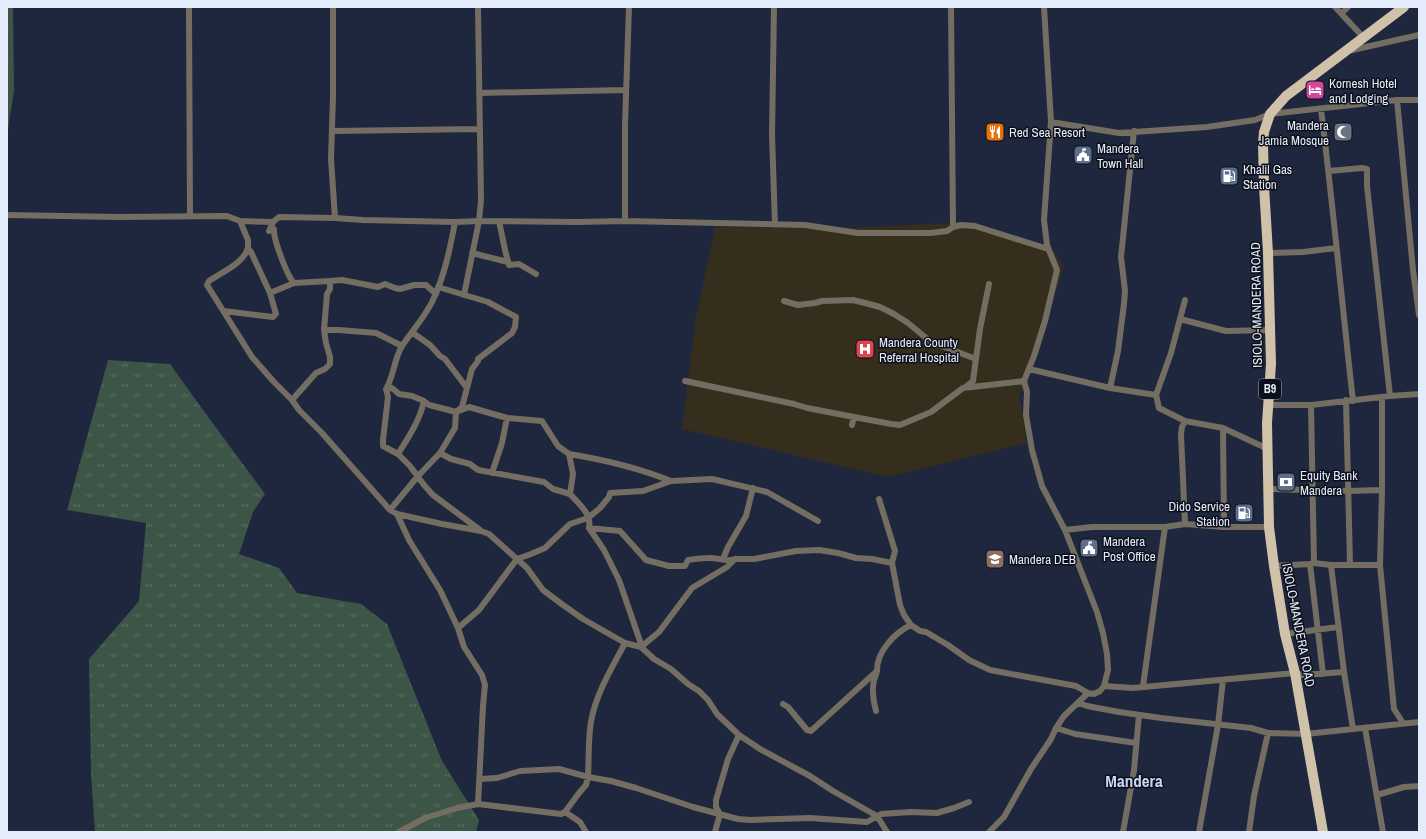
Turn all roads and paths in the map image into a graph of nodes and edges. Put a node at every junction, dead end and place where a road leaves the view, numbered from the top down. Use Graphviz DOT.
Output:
graph roads {
  1 [pos="189,7"];
  2 [pos="332,7"];
  3 [pos="478,7"];
  4 [pos="628,7"];
  5 [pos="774,7"];
  6 [pos="952,7"];
  7 [pos="1044,7"];
  8 [pos="1335,7"];
  9 [pos="1348,7"];
  10 [pos="1404,7"];
  11 [pos="1342,13"];
  12 [pos="1419,35"];
  13 [pos="1364,38"];
  14 [pos="1343,52"];
  15 [pos="626,90"];
  16 [pos="480,93"];
  17 [pos="1397,100"];
  18 [pos="1419,100"];
  19 [pos="1321,109"];
  20 [pos="1270,114"];
  21 [pos="1051,122"];
  22 [pos="480,129"];
  23 [pos="332,131"];
  24 [pos="1134,132"];
  25 [pos="1329,170"];
  26 [pos="7,215"];
  27 [pos="190,216"];
  28 [pos="335,218"];
  29 [pos="240,221"];
  30 [pos="479,221"];
  31 [pos="499,221"];
  32 [pos="625,221"];
  33 [pos="273,222"];
  34 [pos="454,222"];
  35 [pos="775,225"];
  36 [pos="953,227"];
  37 [pos="248,248"];
  38 [pos="1336,248"];
  39 [pos="1048,249"];
  40 [pos="472,253"];
  41 [pos="1268,253"];
  42 [pos="508,262"];
  43 [pos="536,274"];
  44 [pos="330,281"];
  45 [pos="294,283"];
  46 [pos="989,284"];
  47 [pos="437,290"];
  48 [pos="270,292"];
  49 [pos="464,295"];
  50 [pos="1185,300"];
  51 [pos="784,301"];
  52 [pos="224,311"];
  53 [pos="1419,315"];
  54 [pos="1180,320"];
  55 [pos="324,330"];
  56 [pos="1270,330"];
  57 [pos="413,333"];
  58 [pos="402,346"];
  59 [pos="976,359"];
  60 [pos="1029,369"];
  61 [pos="685,381"];
  62 [pos="1024,381"];
  63 [pos="468,388"];
  64 [pos="963,388"];
  65 [pos="1110,388"];
  66 [pos="386,389"];
  67 [pos="1419,394"];
  68 [pos="1156,396"];
  69 [pos="1390,396"];
  70 [pos="1382,397"];
  71 [pos="292,400"];
  72 [pos="1346,400"];
  73 [pos="424,401"];
  74 [pos="1353,401"];
  75 [pos="1269,404"];
  76 [pos="1311,405"];
  77 [pos="456,412"];
  78 [pos="854,417"];
  79 [pos="507,418"];
  80 [pos="1186,421"];
  81 [pos="852,425"];
  82 [pos="1223,428"];
  83 [pos="1268,449"];
  84 [pos="440,453"];
  85 [pos="398,454"];
  86 [pos="569,454"];
  87 [pos="492,473"];
  88 [pos="418,476"];
  89 [pos="672,481"];
  90 [pos="753,488"];
  91 [pos="1268,489"];
  92 [pos="1313,489"];
  93 [pos="1382,490"];
  94 [pos="1348,491"];
  95 [pos="570,494"];
  96 [pos="879,499"];
  97 [pos="390,510"];
  98 [pos="397,514"];
  99 [pos="588,518"];
  100 [pos="818,521"];
  101 [pos="1185,524"];
  102 [pos="1165,527"];
  103 [pos="1224,527"];
  104 [pos="1269,527"];
  105 [pos="589,528"];
  106 [pos="1065,530"];
  107 [pos="481,531"];
  108 [pos="517,559"];
  109 [pos="723,559"];
  110 [pos="735,559"];
  111 [pos="892,563"];
  112 [pos="1312,564"];
  113 [pos="1350,564"];
  114 [pos="1331,565"];
  115 [pos="1380,565"];
  116 [pos="1274,566"];
  117 [pos="911,625"];
  118 [pos="1338,627"];
  119 [pos="458,628"];
  120 [pos="1318,629"];
  121 [pos="1286,634"];
  122 [pos="625,643"];
  123 [pos="641,647"];
  124 [pos="877,671"];
  125 [pos="1344,672"];
  126 [pos="1295,674"];
  127 [pos="1323,674"];
  128 [pos="1223,680"];
  129 [pos="1104,686"];
  130 [pos="1143,686"];
  131 [pos="1088,693"];
  132 [pos="1079,703"];
  133 [pos="783,704"];
  134 [pos="876,711"];
  135 [pos="1139,715"];
  136 [pos="1419,722"];
  137 [pos="1403,724"];
  138 [pos="1218,725"];
  139 [pos="1056,728"];
  140 [pos="1365,728"];
  141 [pos="1353,729"];
  142 [pos="1268,733"];
  143 [pos="1306,734"];
  144 [pos="739,735"];
  145 [pos="1136,743"];
  146 [pos="588,777"];
  147 [pos="480,779"];
  148 [pos="1419,786"];
  149 [pos="1377,795"];
  150 [pos="969,802"];
  151 [pos="478,804"];
  152 [pos="565,812"];
  153 [pos="720,814"];
  154 [pos="877,816"];
  155 [pos="399,832"];
  156 [pos="586,832"];
  157 [pos="715,832"];
  158 [pos="887,832"];
  159 [pos="989,832"];
  160 [pos="1123,832"];
  161 [pos="1199,832"];
  162 [pos="1249,832"];
  163 [pos="1323,832"];
  164 [pos="1383,832"];
  1 -- 27 [label="street"];
  2 -- 23 [label="street"];
  3 -- 16 [label="street"];
  4 -- 15 [label="street"];
  5 -- 35 [label="street"];
  6 -- 36 [label="street"];
  7 -- 21 [label="street"];
  8 -- 11 [label="street"];
  9 -- 11 [label="street"];
  10 -- 13 [label="highway, ISIOLO-MANDERA ROAD / B9"];
  11 -- 13 [label="street"];
  12 -- 14 [label="street"];
  13 -- 14 [label="highway, ISIOLO-MANDERA ROAD / B9"];
  14 -- 20 [label="highway, ISIOLO-MANDERA ROAD / B9"];
  15 -- 16 [label="street"];
  15 -- 32 [label="street"];
  16 -- 22 [label="street"];
  17 -- 18 [label="street"];
  17 -- 19 [label="street"];
  17 -- 53 [label="street"];
  19 -- 20 [label="street"];
  19 -- 25 [label="street"];
  20 -- 24 [label="street"];
  20 -- 41 [label="highway, ISIOLO-MANDERA ROAD / B9"];
  21 -- 24 [label="street"];
  21 -- 39 [label="street"];
  22 -- 23 [label="street"];
  22 -- 30 [label="street"];
  23 -- 28 [label="street"];
  24 -- 65 [label="street"];
  25 -- 38 [label="street"];
  25 -- 69 [label="street"];
  26 -- 27 [label="street"];
  27 -- 29 [label="street"];
  28 -- 33 [label="street"];
  28 -- 34 [label="street"];
  29 -- 33 [label="street"];
  29 -- 37 [label="street"];
  30 -- 31 [label="street"];
  30 -- 34 [label="street"];
  30 -- 40 [label="street"];
  31 -- 32 [label="street"];
  31 -- 42 [label="street"];
  32 -- 35 [label="street"];
  33 -- 45 [label="street"];
  34 -- 47 [label="street"];
  35 -- 36 [label="street"];
  36 -- 39 [label="street"];
  37 -- 48 [label="street"];
  37 -- 52 [label="street"];
  38 -- 41 [label="street"];
  38 -- 74 [label="street"];
  39 -- 60 [label="street"];
  40 -- 42 [label="street"];
  40 -- 49 [label="street"];
  41 -- 56 [label="highway, ISIOLO-MANDERA ROAD / B9"];
  42 -- 43 [label="street"];
  44 -- 45 [label="street"];
  44 -- 47 [label="street"];
  44 -- 55 [label="street"];
  45 -- 48 [label="street"];
  46 -- 59 [label="street"];
  47 -- 49 [label="street"];
  47 -- 57 [label="street"];
  48 -- 52 [label="street"];
  49 -- 63 [label="street"];
  50 -- 54 [label="street"];
  51 -- 59 [label="street"];
  52 -- 71 [label="street"];
  54 -- 56 [label="street"];
  54 -- 68 [label="street"];
  55 -- 58 [label="street"];
  55 -- 71 [label="street"];
  56 -- 75 [label="highway, ISIOLO-MANDERA ROAD / B9"];
  57 -- 58 [label="street"];
  57 -- 63 [label="street"];
  58 -- 66 [label="street"];
  59 -- 64 [label="street"];
  60 -- 62 [label="street"];
  60 -- 65 [label="street"];
  61 -- 78 [label="street"];
  62 -- 64 [label="street"];
  62 -- 106 [label="street"];
  63 -- 77 [label="street"];
  64 -- 78 [label="street"];
  65 -- 68 [label="street"];
  66 -- 73 [label="street"];
  66 -- 85 [label="street"];
  67 -- 69 [label="street"];
  68 -- 80 [label="street"];
  69 -- 70 [label="street"];
  70 -- 74 [label="street"];
  70 -- 93 [label="street"];
  71 -- 97 [label="street"];
  72 -- 74 [label="street"];
  72 -- 76 [label="street"];
  72 -- 94 [label="street"];
  73 -- 77 [label="street"];
  73 -- 85 [label="street"];
  75 -- 76 [label="street"];
  75 -- 83 [label="highway, ISIOLO-MANDERA ROAD / B9"];
  76 -- 92 [label="street"];
  77 -- 79 [label="street"];
  77 -- 84 [label="street"];
  78 -- 81 [label="street"];
  79 -- 86 [label="street"];
  79 -- 87 [label="street"];
  80 -- 82 [label="street"];
  80 -- 101 [label="street"];
  82 -- 83 [label="street"];
  82 -- 103 [label="street"];
  83 -- 91 [label="highway, ISIOLO-MANDERA ROAD / B9"];
  84 -- 87 [label="street"];
  84 -- 88 [label="street"];
  85 -- 88 [label="street"];
  86 -- 89 [label="street"];
  86 -- 95 [label="street"];
  87 -- 95 [label="street"];
  88 -- 97 [label="street"];
  88 -- 107 [label="street"];
  89 -- 90 [label="street"];
  89 -- 99 [label="street"];
  90 -- 100 [label="street"];
  90 -- 109 [label="street"];
  91 -- 92 [label="street"];
  91 -- 104 [label="highway, ISIOLO-MANDERA ROAD / B9"];
  92 -- 94 [label="street"];
  92 -- 112 [label="street"];
  93 -- 94 [label="street"];
  93 -- 115 [label="street"];
  94 -- 113 [label="street"];
  95 -- 99 [label="street"];
  96 -- 111 [label="street"];
  97 -- 98 [label="street"];
  98 -- 107 [label="street"];
  98 -- 119 [label="street"];
  99 -- 105 [label="street"];
  99 -- 108 [label="street"];
  101 -- 102 [label="street"];
  101 -- 103 [label="street"];
  102 -- 106 [label="street"];
  102 -- 130 [label="street"];
  103 -- 104 [label="street"];
  104 -- 116 [label="highway, ISIOLO-MANDERA ROAD / B9"];
  105 -- 109 [label="street"];
  105 -- 123 [label="street"];
  106 -- 129 [label="street"];
  107 -- 108 [label="street"];
  108 -- 119 [label="street"];
  108 -- 122 [label="street"];
  109 -- 110 [label="street"];
  110 -- 111 [label="street"];
  110 -- 123 [label="street"];
  111 -- 117 [label="street"];
  112 -- 114 [label="street"];
  112 -- 116 [label="street"];
  112 -- 120 [label="street"];
  113 -- 114 [label="street"];
  113 -- 115 [label="street"];
  114 -- 118 [label="street"];
  115 -- 137 [label="street"];
  116 -- 121 [label="highway, ISIOLO-MANDERA ROAD / B9"];
  117 -- 124 [label="street"];
  117 -- 131 [label="street"];
  118 -- 120 [label="street"];
  118 -- 125 [label="street"];
  119 -- 147 [label="street"];
  120 -- 121 [label="street"];
  120 -- 127 [label="street"];
  121 -- 126 [label="highway, ISIOLO-MANDERA ROAD / B9"];
  122 -- 123 [label="street"];
  122 -- 146 [label="street"];
  123 -- 144 [label="street"];
  124 -- 133 [label="street"];
  124 -- 134 [label="street"];
  125 -- 127 [label="street"];
  125 -- 141 [label="street"];
  126 -- 127 [label="street"];
  126 -- 128 [label="street"];
  126 -- 143 [label="highway, ISIOLO-MANDERA ROAD / B9"];
  128 -- 130 [label="street"];
  128 -- 138 [label="street"];
  129 -- 130 [label="street"];
  129 -- 131 [label="street"];
  131 -- 132 [label="street"];
  132 -- 135 [label="street"];
  132 -- 139 [label="street"];
  135 -- 138 [label="street"];
  135 -- 145 [label="street"];
  136 -- 137 [label="street"];
  137 -- 140 [label="street"];
  138 -- 142 [label="street"];
  138 -- 161 [label="street"];
  139 -- 145 [label="street"];
  139 -- 159 [label="street"];
  140 -- 141 [label="street"];
  140 -- 149 [label="street"];
  141 -- 143 [label="street"];
  142 -- 143 [label="street"];
  142 -- 162 [label="street"];
  143 -- 163 [label="highway, ISIOLO-MANDERA ROAD / B9"];
  144 -- 153 [label="street"];
  144 -- 154 [label="street"];
  145 -- 160 [label="street"];
  146 -- 147 [label="street"];
  146 -- 152 [label="street"];
  146 -- 153 [label="street"];
  147 -- 151 [label="street"];
  148 -- 149 [label="street"];
  149 -- 164 [label="street"];
  150 -- 154 [label="street"];
  151 -- 152 [label="street"];
  151 -- 155 [label="street"];
  152 -- 156 [label="street"];
  153 -- 154 [label="street"];
  153 -- 157 [label="street"];
  154 -- 158 [label="street"];
}
